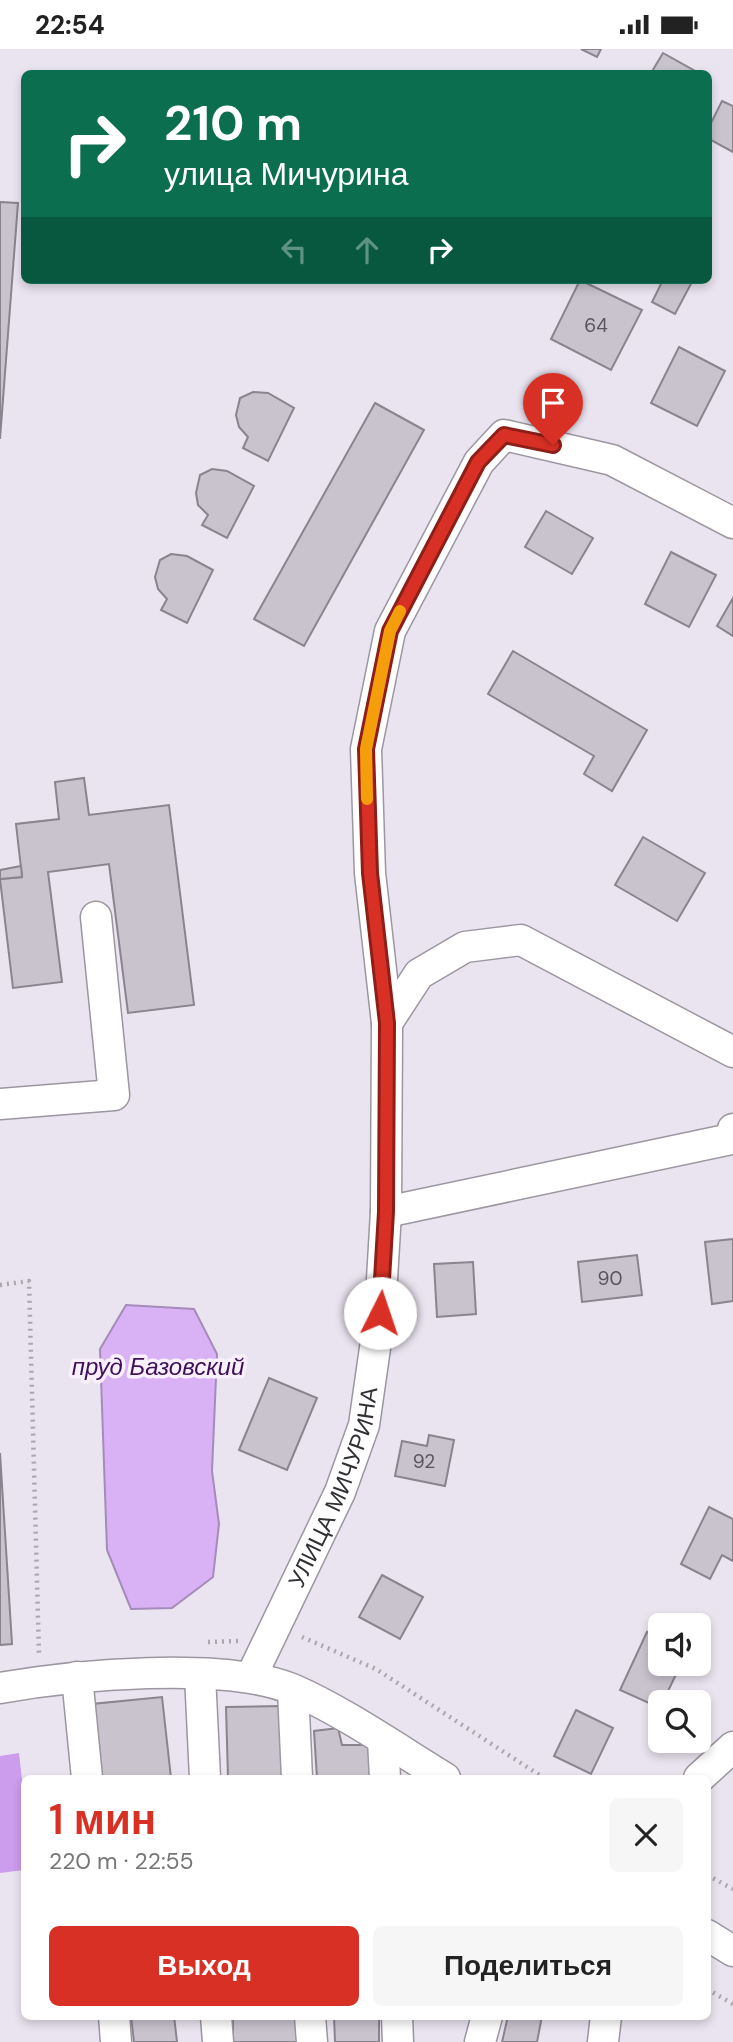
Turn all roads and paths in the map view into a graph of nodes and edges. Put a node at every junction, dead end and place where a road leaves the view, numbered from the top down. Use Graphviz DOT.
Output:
graph roads {
  1 [pos="733,523"];
  2 [pos="96,917"];
  3 [pos="387,1023"];
  4 [pos="733,1052"];
  5 [pos="0,1104"];
  6 [pos="733,1129"];
  7 [pos="386,1212"];
  8 [pos="0,1285"];
  9 [pos="26,1657"];
  10 [pos="200,1675"];
  11 [pos="77,1677"];
  12 [pos="251,1677"];
  13 [pos="0,1688"];
  14 [pos="293,1690"];
  15 [pos="383,1740"];
  16 [pos="733,1747"];
  17 [pos="87,1775"];
  18 [pos="205,1775"];
  19 [pos="297,1775"];
  20 [pos="385,1775"];
  21 [pos="440,1775"];
  22 [pos="702,1775"];
  23 [pos="711,1877"];
  24 [pos="733,1889"];
  25 [pos="711,1937"];
  26 [pos="733,1951"];
  27 [pos="711,1991"];
  28 [pos="733,2004"];
  29 [pos="114,2020"];
  30 [pos="216,2020"];
  31 [pos="310,2020"];
  32 [pos="397,2020"];
  33 [pos="486,2020"];
  34 [pos="606,2020"];
  35 [pos="116,2042"];
  36 [pos="218,2042"];
  37 [pos="312,2042"];
  38 [pos="398,2042"];
  39 [pos="480,2042"];
  40 [pos="603,2042"];
  1 -- 3 [label="street, УЛИЦА МИЧУРИНА"];
  2 -- 5 [label="street"];
  3 -- 4 [label="street"];
  3 -- 7 [label="street, УЛИЦА МИЧУРИНА"];
  6 -- 7 [label="street"];
  7 -- 12 [label="street, УЛИЦА МИЧУРИНА"];
  8 -- 9 [label="path"];
  10 -- 11 [label="street"];
  10 -- 12 [label="street"];
  10 -- 18 [label="street"];
  11 -- 13 [label="street"];
  11 -- 17 [label="street"];
  12 -- 14 [label="street"];
  14 -- 15 [label="street"];
  14 -- 19 [label="street"];
  15 -- 20 [label="street"];
  15 -- 21 [label="street"];
  16 -- 22 [label="street"];
  23 -- 24 [label="path"];
  25 -- 26 [label="street"];
  27 -- 28 [label="path"];
  29 -- 35 [label="street"];
  30 -- 36 [label="street"];
  31 -- 37 [label="street"];
  32 -- 38 [label="street"];
  33 -- 39 [label="street"];
  34 -- 40 [label="street"];
}
